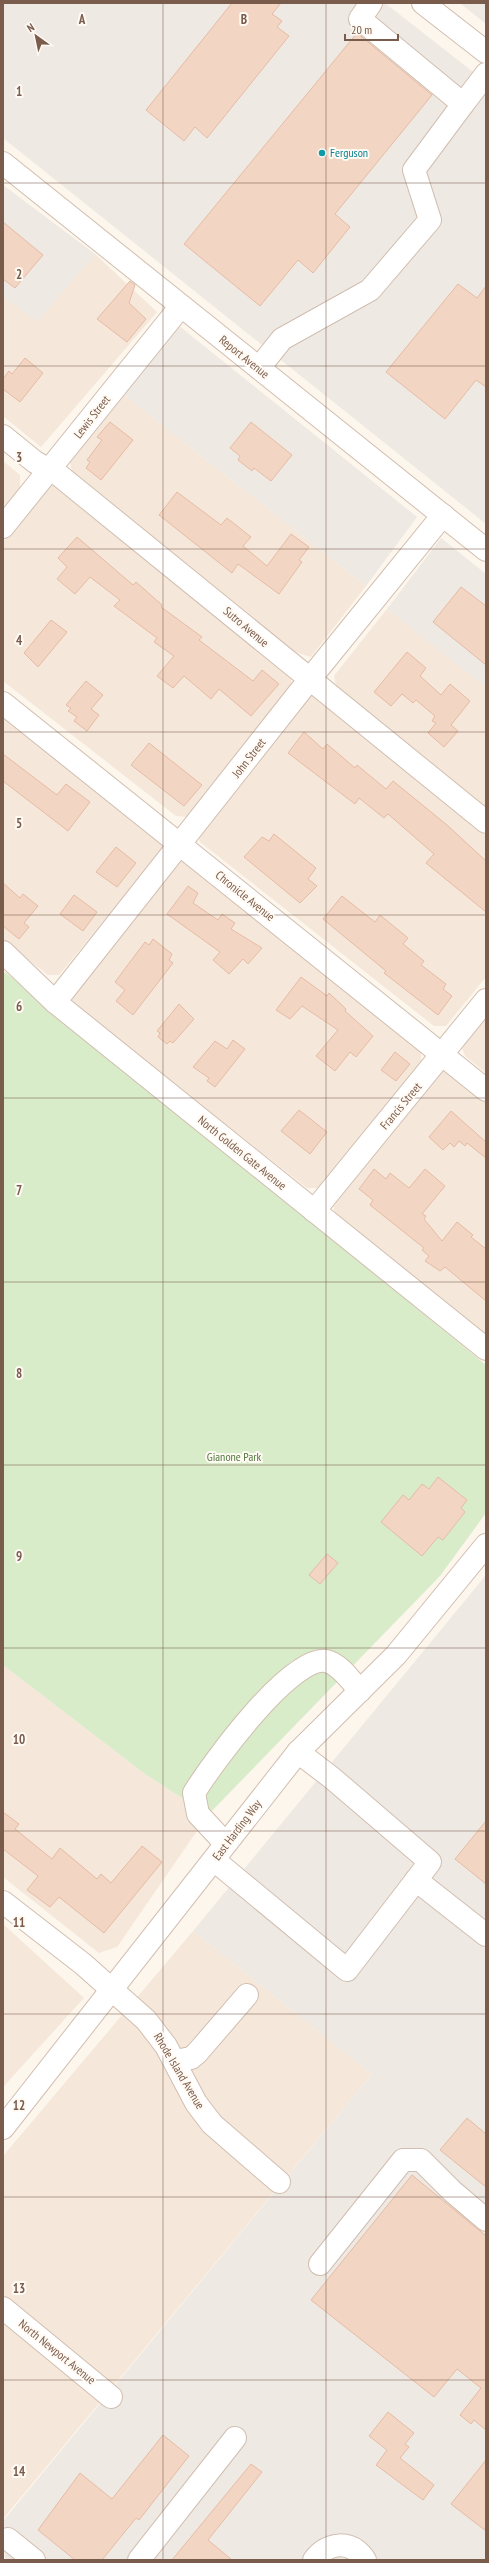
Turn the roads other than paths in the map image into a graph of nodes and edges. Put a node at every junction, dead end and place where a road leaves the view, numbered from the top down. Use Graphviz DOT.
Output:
graph roads {
  1 [pos="371,3"];
  2 [pos="423,3"];
  3 [pos="486,52"];
  4 [pos="486,74"];
  5 [pos="463,104"];
  6 [pos="3,163"];
  7 [pos="181,306"];
  8 [pos="259,368"];
  9 [pos="3,436"];
  10 [pos="49,470"];
  11 [pos="443,515"];
  12 [pos="3,527"];
  13 [pos="486,550"];
  14 [pos="309,680"];
  15 [pos="3,703"];
  16 [pos="486,822"];
  17 [pos="180,845"];
  18 [pos="3,952"];
  19 [pos="486,1000"];
  20 [pos="55,1002"];
  21 [pos="442,1054"];
  22 [pos="486,1090"];
  23 [pos="314,1211"];
  24 [pos="486,1349"];
  25 [pos="486,1545"];
  26 [pos="360,1691"];
  27 [pos="298,1752"];
  28 [pos="220,1852"];
  29 [pos="416,1880"];
  30 [pos="3,1902"];
  31 [pos="486,1935"];
  32 [pos="113,1989"];
  33 [pos="247,1995"];
  34 [pos="175,2062"];
  35 [pos="3,2128"];
  36 [pos="279,2182"];
  37 [pos="486,2220"];
  38 [pos="320,2264"];
  39 [pos="3,2308"];
  40 [pos="111,2397"];
  41 [pos="236,2438"];
  42 [pos="8,2539"];
  43 [pos="34,2560"];
  44 [pos="139,2560"];
  45 [pos="314,2560"];
  46 [pos="365,2560"];
  1 -- 5 [label="street"];
  2 -- 3 [label="street"];
  4 -- 5 [label="street"];
  5 -- 8 [label="street"];
  6 -- 7 [label="street, Report Avenue"];
  7 -- 8 [label="street, Report Avenue"];
  7 -- 10 [label="street, Lewis Street"];
  8 -- 11 [label="street, Report Avenue"];
  9 -- 10 [label="street, Sutro Avenue"];
  10 -- 12 [label="street, Lewis Street"];
  10 -- 14 [label="street, Sutro Avenue"];
  11 -- 13 [label="street, Report Avenue"];
  11 -- 14 [label="street, John Street"];
  14 -- 16 [label="street, Sutro Avenue"];
  14 -- 17 [label="street, John Street"];
  15 -- 17 [label="street, Chronicle Avenue"];
  17 -- 20 [label="street, John Street"];
  17 -- 21 [label="street, Chronicle Avenue"];
  18 -- 20 [label="street, North Golden Gate Avenue"];
  19 -- 21 [label="street, Francis Street"];
  20 -- 23 [label="street, North Golden Gate Avenue"];
  21 -- 22 [label="street, Chronicle Avenue"];
  21 -- 23 [label="street, Francis Street"];
  23 -- 24 [label="street, North Golden Gate Avenue"];
  25 -- 26 [label="street, East Harding Way"];
  26 -- 27 [label="street, East Harding Way"];
  26 -- 28 [label="street"];
  27 -- 28 [label="street, East Harding Way"];
  27 -- 29 [label="street"];
  28 -- 29 [label="street"];
  28 -- 32 [label="street, East Harding Way"];
  29 -- 31 [label="street"];
  30 -- 32 [label="street, Rhode Island Avenue"];
  32 -- 34 [label="street, Rhode Island Avenue"];
  32 -- 35 [label="street, East Harding Way"];
  33 -- 34 [label="street"];
  34 -- 36 [label="street, Rhode Island Avenue"];
  37 -- 38 [label="street"];
  39 -- 40 [label="street, North Newport Avenue"];
  41 -- 44 [label="street"];
  42 -- 43 [label="street"];
  45 -- 46 [label="street"];
}
